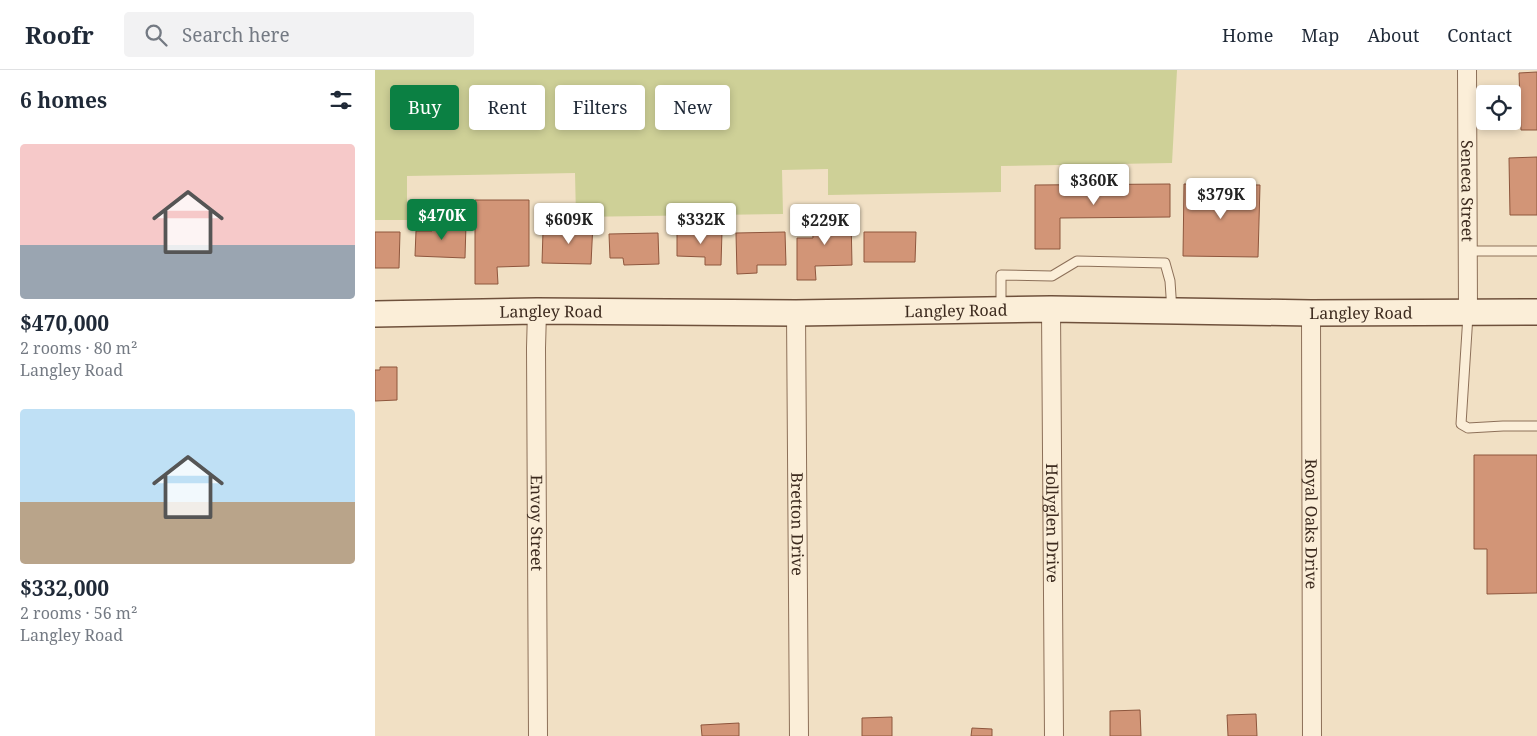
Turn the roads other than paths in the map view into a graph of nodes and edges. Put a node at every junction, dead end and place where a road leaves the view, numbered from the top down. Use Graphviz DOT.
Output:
graph roads {
  1 [pos="1467,70"];
  2 [pos="1467,251"];
  3 [pos="1537,251"];
  4 [pos="1051,309"];
  5 [pos="1001,310"];
  6 [pos="537,311"];
  7 [pos="1172,311"];
  8 [pos="1311,312"];
  9 [pos="1468,312"];
  10 [pos="1537,312"];
  11 [pos="796,313"];
  12 [pos="375,314"];
  13 [pos="1537,426"];
  14 [pos="538,736"];
  15 [pos="799,736"];
  16 [pos="1054,736"];
  17 [pos="1313,736"];
  1 -- 2 [label="street, Seneca Street"];
  2 -- 3 [label="lane"];
  2 -- 9 [label="street, Seneca Street"];
  4 -- 5 [label="street, Langley Road"];
  4 -- 7 [label="street, Langley Road"];
  4 -- 16 [label="street, Hollyglen Drive"];
  5 -- 7 [label="lane"];
  5 -- 11 [label="street, Langley Road"];
  6 -- 11 [label="street, Langley Road"];
  6 -- 12 [label="street, Langley Road"];
  6 -- 14 [label="street, Envoy Street"];
  7 -- 8 [label="street, Langley Road"];
  8 -- 9 [label="street, Langley Road"];
  8 -- 17 [label="street, Royal Oaks Drive"];
  9 -- 10 [label="street, Langley Road"];
  9 -- 13 [label="lane"];
  11 -- 15 [label="street, Bretton Drive"];
}
